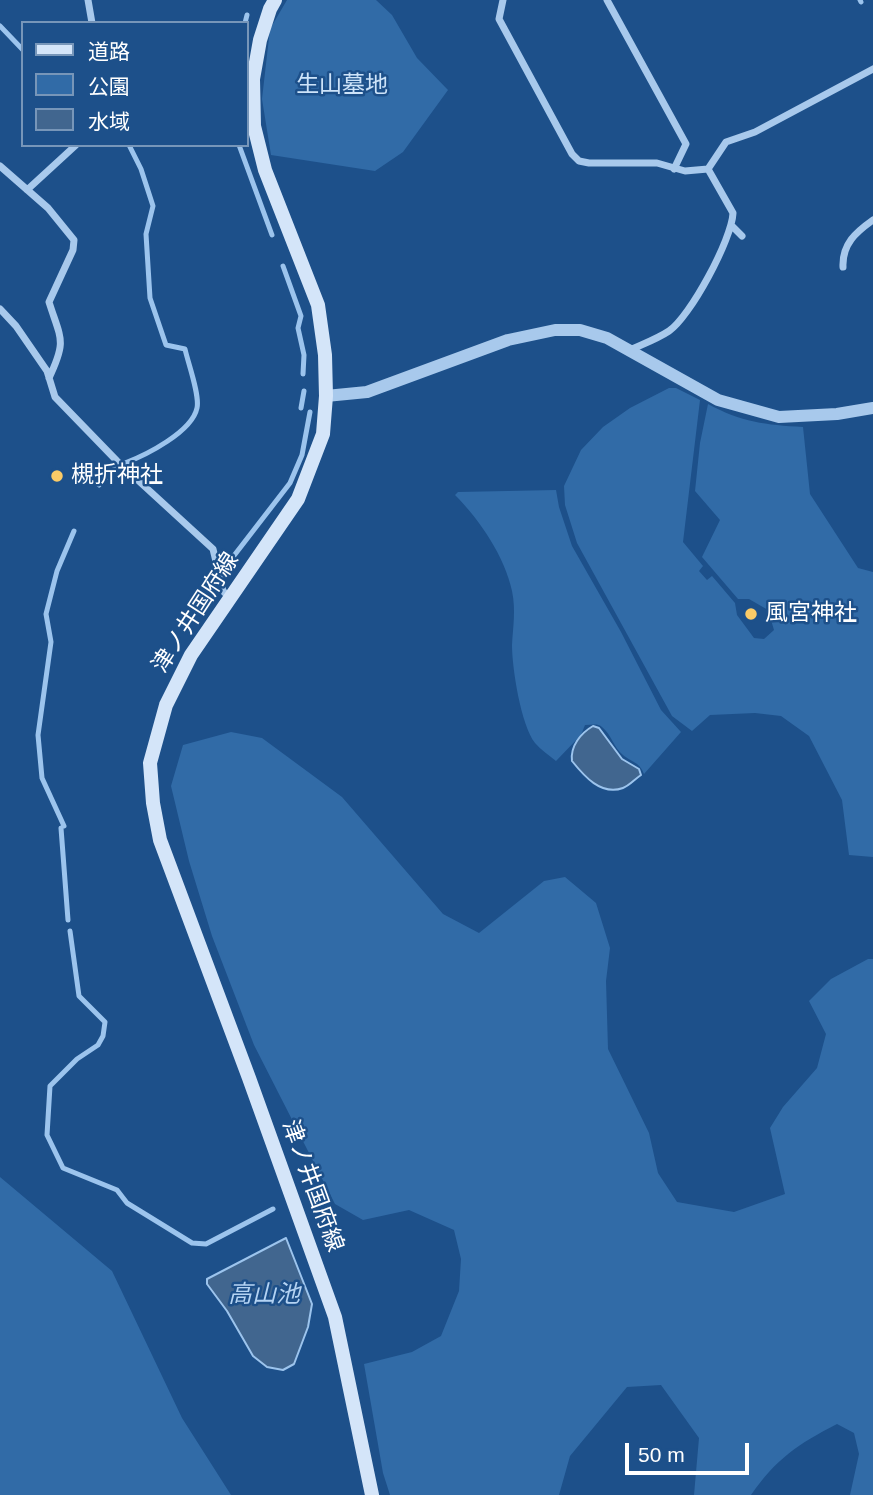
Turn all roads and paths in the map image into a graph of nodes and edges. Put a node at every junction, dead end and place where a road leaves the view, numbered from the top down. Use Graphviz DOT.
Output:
graph roads {
  1 [pos="88,0"];
  2 [pos="275,0"];
  3 [pos="503,0"];
  4 [pos="607,0"];
  5 [pos="92,21"];
  6 [pos="873,69"];
  7 [pos="74,147"];
  8 [pos="0,166"];
  9 [pos="674,169"];
  10 [pos="708,169"];
  11 [pos="27,190"];
  12 [pos="873,220"];
  13 [pos="731,225"];
  14 [pos="742,236"];
  15 [pos="843,267"];
  16 [pos="0,309"];
  17 [pos="630,351"];
  18 [pos="49,379"];
  19 [pos="326,396"];
  20 [pos="873,408"];
  21 [pos="230,598"];
  22 [pos="372,1495"];
  1 -- 5 [label="street"];
  2 -- 19 [label="main road, 津ノ井国府線"];
  3 -- 9 [label="street"];
  4 -- 9 [label="street"];
  6 -- 10 [label="street"];
  7 -- 11 [label="street"];
  8 -- 11 [label="street"];
  9 -- 10 [label="street"];
  10 -- 13 [label="street"];
  11 -- 18 [label="street"];
  12 -- 15 [label="street"];
  13 -- 14 [label="street"];
  13 -- 17 [label="street"];
  16 -- 18 [label="street"];
  17 -- 19 [label="street"];
  17 -- 20 [label="street"];
  18 -- 21 [label="street"];
  19 -- 21 [label="main road, 津ノ井国府線"];
  21 -- 22 [label="main road, 津ノ井国府線"];
}
